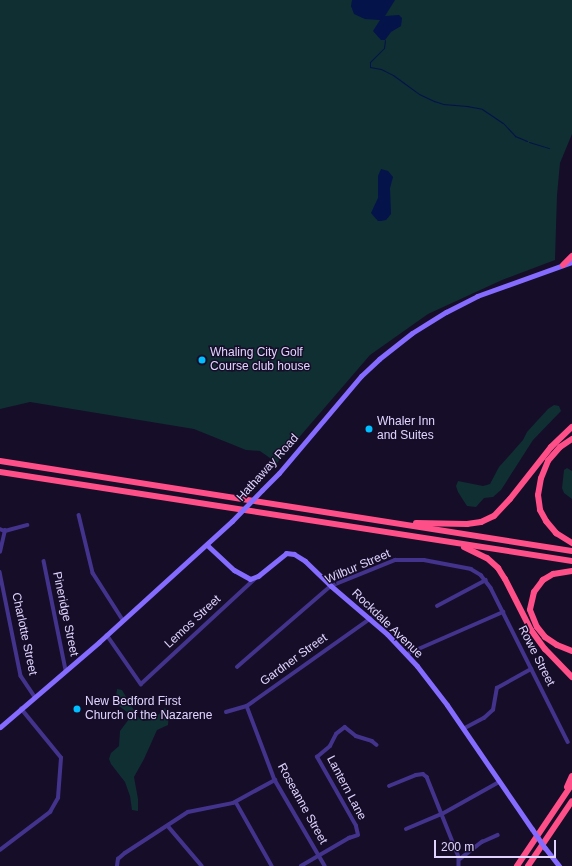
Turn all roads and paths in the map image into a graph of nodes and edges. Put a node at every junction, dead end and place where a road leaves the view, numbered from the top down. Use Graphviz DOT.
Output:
graph roads {
  1 [pos="572,256"];
  2 [pos="572,262"];
  3 [pos="563,265"];
  4 [pos="572,427"];
  5 [pos="572,440"];
  6 [pos="0,461"];
  7 [pos="0,472"];
  8 [pos="79,515"];
  9 [pos="393,522"];
  10 [pos="27,525"];
  11 [pos="0,529"];
  12 [pos="5,531"];
  13 [pos="453,542"];
  14 [pos="572,543"];
  15 [pos="207,545"];
  16 [pos="572,551"];
  17 [pos="0,552"];
  18 [pos="572,561"];
  19 [pos="44,562"];
  20 [pos="572,571"];
  21 [pos="0,572"];
  22 [pos="258,576"];
  23 [pos="486,580"];
  24 [pos="331,586"];
  25 [pos="437,606"];
  26 [pos="503,612"];
  27 [pos="370,618"];
  28 [pos="123,620"];
  29 [pos="107,635"];
  30 [pos="572,651"];
  31 [pos="407,654"];
  32 [pos="237,667"];
  33 [pos="531,669"];
  34 [pos="66,670"];
  35 [pos="572,677"];
  36 [pos="35,696"];
  37 [pos="248,706"];
  38 [pos="21,709"];
  39 [pos="226,712"];
  40 [pos="0,727"];
  41 [pos="463,729"];
  42 [pos="568,742"];
  43 [pos="377,745"];
  44 [pos="572,776"];
  45 [pos="275,780"];
  46 [pos="499,782"];
  47 [pos="572,784"];
  48 [pos="389,786"];
  49 [pos="572,801"];
  50 [pos="236,802"];
  51 [pos="558,805"];
  52 [pos="442,814"];
  53 [pos="168,826"];
  54 [pos="406,829"];
  55 [pos="498,835"];
  56 [pos="0,850"];
  57 [pos="319,856"];
  58 [pos="460,859"];
  59 [pos="459,865"];
  60 [pos="117,866"];
  61 [pos="202,866"];
  62 [pos="272,866"];
  63 [pos="301,866"];
  64 [pos="325,866"];
  65 [pos="517,866"];
  66 [pos="528,866"];
  67 [pos="559,866"];
  1 -- 3 [label="highway"];
  2 -- 3 [label="main road, Hathaway Road"];
  3 -- 15 [label="main road, Hathaway Road, bridge"];
  4 -- 9 [label="highway"];
  5 -- 14 [label="highway"];
  6 -- 9 [label="highway"];
  7 -- 13 [label="highway"];
  8 -- 28 [label="street"];
  9 -- 16 [label="highway"];
  10 -- 12 [label="street"];
  11 -- 12 [label="street"];
  12 -- 17 [label="street"];
  13 -- 18 [label="highway"];
  13 -- 35 [label="highway"];
  15 -- 22 [label="main road"];
  15 -- 28 [label="main road, Hathaway Road"];
  19 -- 34 [label="street, Pineridge Street"];
  20 -- 30 [label="highway"];
  21 -- 36 [label="street, Charlotte Street"];
  22 -- 24 [label="main road, Rockdale Avenue"];
  22 -- 29 [label="street, Lemos Street"];
  23 -- 24 [label="street, Wilbur Street"];
  23 -- 25 [label="street"];
  23 -- 26 [label="street, Rowe Street"];
  24 -- 27 [label="main road, Rockdale Avenue"];
  24 -- 32 [label="street, Wilbur Street"];
  26 -- 31 [label="street"];
  26 -- 33 [label="street, Rowe Street"];
  27 -- 31 [label="main road, Rockdale Avenue"];
  27 -- 37 [label="street, Gardner Street"];
  28 -- 29 [label="main road, Hathaway Road"];
  29 -- 34 [label="main road, Hathaway Road"];
  31 -- 41 [label="main road, Rockdale Avenue"];
  33 -- 41 [label="street"];
  33 -- 42 [label="street, Rowe Street"];
  34 -- 36 [label="main road, Hathaway Road"];
  36 -- 38 [label="main road, Hathaway Road"];
  37 -- 39 [label="street, Gardner Street"];
  37 -- 45 [label="street, Roseanne Street"];
  38 -- 40 [label="main road, Hathaway Road"];
  38 -- 56 [label="street"];
  41 -- 46 [label="main road, Rockdale Avenue"];
  43 -- 57 [label="street, Lantern Lane"];
  44 -- 51 [label="highway"];
  45 -- 50 [label="street"];
  45 -- 57 [label="street, Roseanne Street"];
  46 -- 52 [label="street"];
  46 -- 67 [label="main road, Rockdale Avenue, bridge"];
  47 -- 51 [label="highway"];
  48 -- 52 [label="street"];
  49 -- 66 [label="highway"];
  50 -- 53 [label="street"];
  50 -- 62 [label="street"];
  51 -- 65 [label="highway"];
  52 -- 54 [label="street"];
  52 -- 58 [label="street"];
  53 -- 60 [label="street"];
  53 -- 61 [label="street"];
  55 -- 58 [label="street"];
  57 -- 63 [label="street"];
  57 -- 64 [label="street, Roseanne Street"];
  58 -- 59 [label="street"];
}
